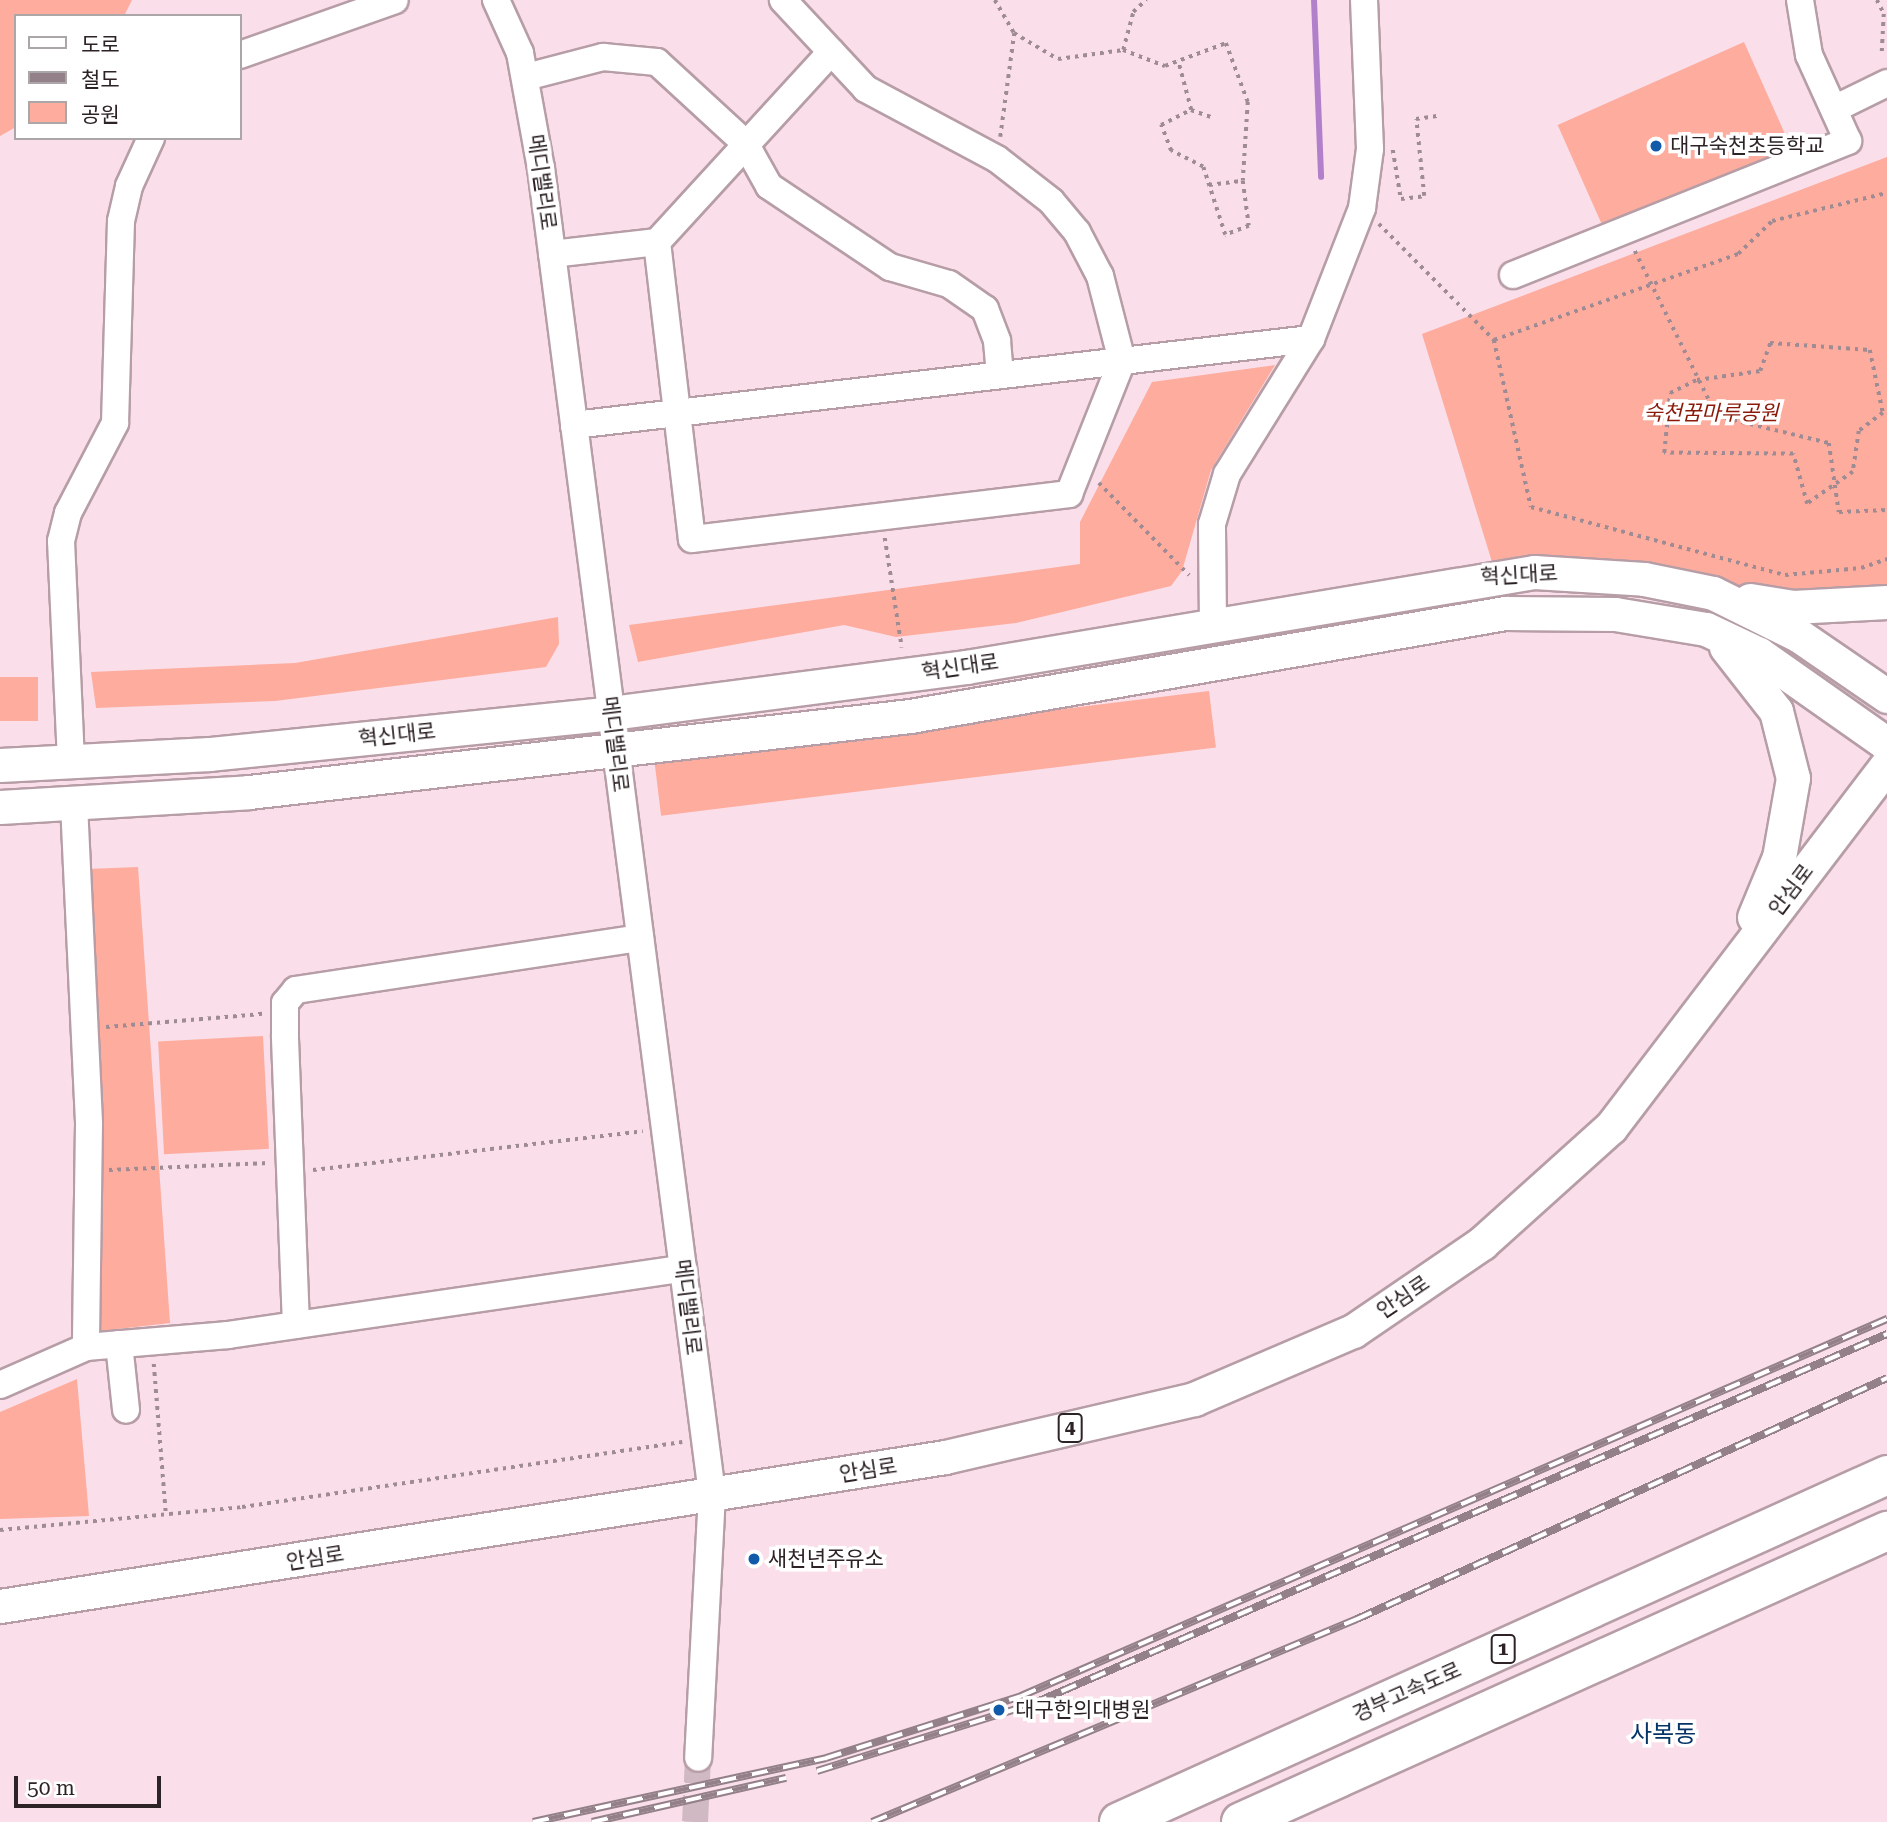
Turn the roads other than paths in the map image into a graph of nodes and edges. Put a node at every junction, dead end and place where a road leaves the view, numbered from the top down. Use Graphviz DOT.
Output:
graph roads {
  1 [pos="396,0"];
  2 [pos="496,0"];
  3 [pos="783,0"];
  4 [pos="1364,0"];
  5 [pos="1800,0"];
  6 [pos="831,52"];
  7 [pos="242,54"];
  8 [pos="526,77"];
  9 [pos="1887,83"];
  10 [pos="1834,109"];
  11 [pos="150,140"];
  12 [pos="745,143"];
  13 [pos="657,242"];
  14 [pos="552,254"];
  15 [pos="1513,275"];
  16 [pos="1311,339"];
  17 [pos="1122,361"];
  18 [pos="1000,375"];
  19 [pos="676,413"];
  20 [pos="574,425"];
  21 [pos="1713,593"];
  22 [pos="1887,602"];
  23 [pos="1211,610"];
  24 [pos="1706,629"];
  25 [pos="1887,696"];
  26 [pos="611,713"];
  27 [pos="1887,744"];
  28 [pos="616,753"];
  29 [pos="71,761"];
  30 [pos="0,765"];
  31 [pos="1887,765"];
  32 [pos="74,804"];
  33 [pos="0,807"];
  34 [pos="640,938"];
  35 [pos="1722,980"];
  36 [pos="683,1269"];
  37 [pos="296,1325"];
  38 [pos="119,1344"];
  39 [pos="86,1347"];
  40 [pos="0,1385"];
  41 [pos="126,1410"];
  42 [pos="1887,1475"];
  43 [pos="712,1494"];
  44 [pos="1887,1531"];
  45 [pos="0,1606"];
  46 [pos="698,1758"];
  47 [pos="1119,1822"];
  48 [pos="1241,1822"];
  1 -- 7 [label="street"];
  2 -- 8 [label="street, 메디밸리로"];
  3 -- 6 [label="street"];
  4 -- 16 [label="street"];
  5 -- 10 [label="street"];
  6 -- 12 [label="street"];
  6 -- 17 [label="street"];
  8 -- 12 [label="street"];
  8 -- 14 [label="street, 메디밸리로"];
  9 -- 10 [label="street"];
  10 -- 15 [label="street"];
  11 -- 29 [label="street"];
  12 -- 13 [label="street"];
  12 -- 18 [label="street"];
  13 -- 14 [label="street"];
  13 -- 19 [label="street"];
  14 -- 20 [label="street, 메디밸리로"];
  16 -- 17 [label="street"];
  16 -- 23 [label="street"];
  17 -- 18 [label="street"];
  17 -- 19 [label="street"];
  18 -- 19 [label="street"];
  19 -- 20 [label="street"];
  20 -- 26 [label="street, 메디밸리로"];
  21 -- 22 [label="main road"];
  21 -- 23 [label="main road, 혁신대로"];
  21 -- 25 [label="main road, 혁신대로"];
  23 -- 26 [label="main road, 혁신대로"];
  24 -- 27 [label="main road"];
  24 -- 28 [label="main road"];
  24 -- 35 [label="main road"];
  26 -- 28 [label="street, 메디밸리로"];
  26 -- 29 [label="main road, 혁신대로"];
  28 -- 32 [label="main road"];
  28 -- 34 [label="street, 메디밸리로"];
  29 -- 30 [label="main road, 혁신대로"];
  31 -- 35 [label="main road, 안심로 / 4"];
  32 -- 33 [label="main road"];
  32 -- 39 [label="street"];
  34 -- 36 [label="street, 메디밸리로"];
  34 -- 37 [label="street"];
  35 -- 43 [label="main road, 안심로 / 4"];
  36 -- 37 [label="street"];
  36 -- 43 [label="street, 메디밸리로"];
  37 -- 38 [label="street"];
  38 -- 39 [label="street"];
  38 -- 41 [label="street"];
  39 -- 40 [label="street"];
  42 -- 47 [label="highway, 경부고속도로 / 1"];
  43 -- 45 [label="main road, 안심로 / 4"];
  43 -- 46 [label="street"];
  44 -- 48 [label="highway, 1"];
}
